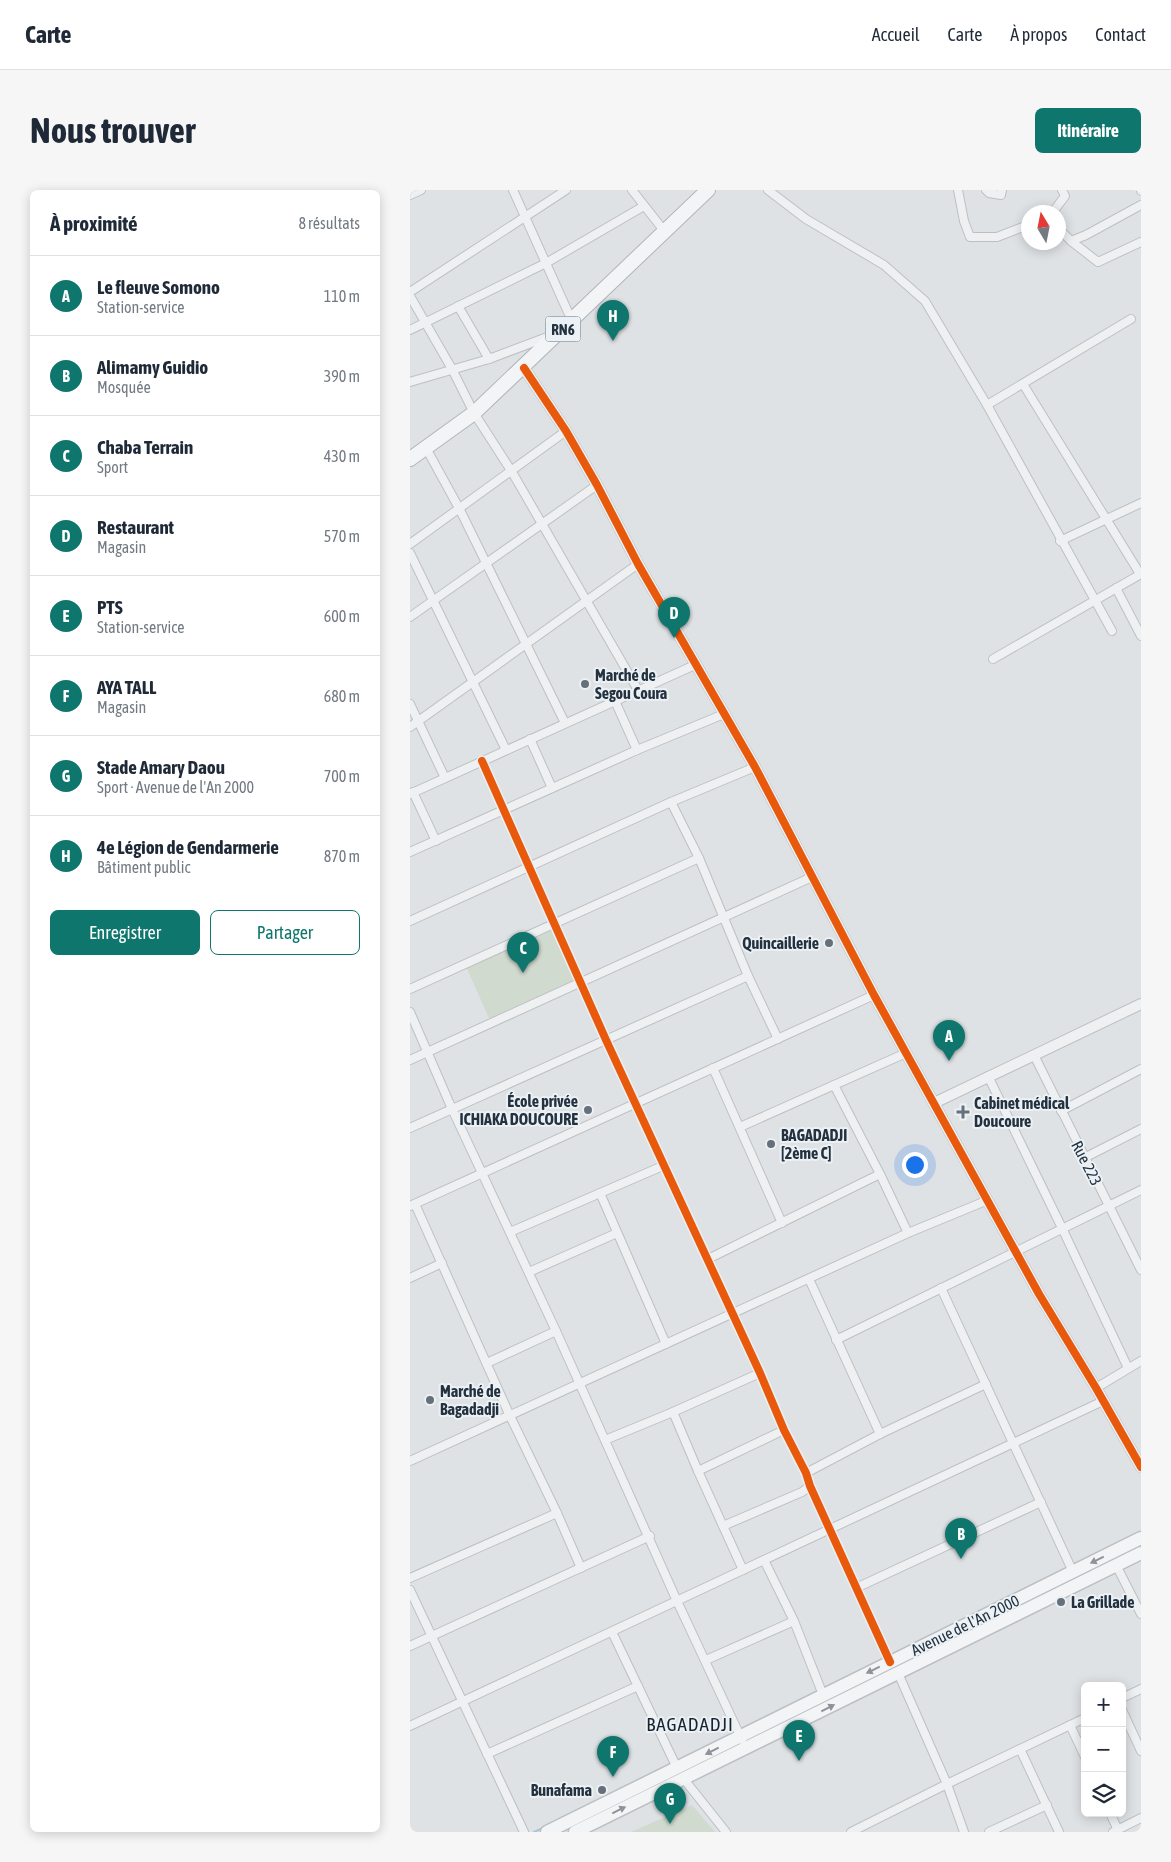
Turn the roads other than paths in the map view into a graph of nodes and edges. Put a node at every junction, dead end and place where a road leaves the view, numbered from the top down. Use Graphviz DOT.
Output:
graph roads {
  1 [pos="421,190"];
  2 [pos="513,190"];
  3 [pos="566,190"];
  4 [pos="632,190"];
  5 [pos="708,190"];
  6 [pos="768,190"];
  7 [pos="958,190"];
  8 [pos="986,190"];
  9 [pos="1002,190"];
  10 [pos="1062,190"];
  11 [pos="410,195"];
  12 [pos="1058,205"];
  13 [pos="1141,205"];
  14 [pos="644,206"];
  15 [pos="524,216"];
  16 [pos="1021,228"];
  17 [pos="665,232"];
  18 [pos="1066,236"];
  19 [pos="1071,241"];
  20 [pos="1141,242"];
  21 [pos="546,263"];
  22 [pos="410,292"];
  23 [pos="410,296"];
  24 [pos="458,306"];
  25 [pos="1132,320"];
  26 [pos="572,321"];
  27 [pos="425,322"];
  28 [pos="410,330"];
  29 [pos="559,333"];
  30 [pos="490,359"];
  31 [pos="524,368"];
  32 [pos="452,369"];
  33 [pos="410,382"];
  34 [pos="1023,384"];
  35 [pos="987,405"];
  36 [pos="474,413"];
  37 [pos="566,431"];
  38 [pos="426,448"];
  39 [pos="410,459"];
  40 [pos="512,472"];
  41 [pos="597,485"];
  42 [pos="1141,502"];
  43 [pos="460,510"];
  44 [pos="1106,519"];
  45 [pos="542,524"];
  46 [pos="1060,541"];
  47 [pos="410,544"];
  48 [pos="410,553"];
  49 [pos="486,563"];
  50 [pos="638,564"];
  51 [pos="1140,574"];
  52 [pos="1116,588"];
  53 [pos="1094,600"];
  54 [pos="433,601"];
  55 [pos="586,601"];
  56 [pos="410,617"];
  57 [pos="1112,631"];
  58 [pos="1141,636"];
  59 [pos="526,644"];
  60 [pos="993,659"];
  61 [pos="697,664"];
  62 [pos="473,682"];
  63 [pos="638,690"];
  64 [pos="615,700"];
  65 [pos="410,704"];
  66 [pos="724,714"];
  67 [pos="418,721"];
  68 [pos="565,723"];
  69 [pos="410,727"];
  70 [pos="530,740"];
  71 [pos="506,750"];
  72 [pos="637,750"];
  73 [pos="482,761"];
  74 [pos="755,767"];
  75 [pos="445,778"];
  76 [pos="552,788"];
  77 [pos="412,793"];
  78 [pos="671,802"];
  79 [pos="504,810"];
  80 [pos="436,841"];
  81 [pos="410,852"];
  82 [pos="699,858"];
  83 [pos="529,867"];
  84 [pos="812,877"];
  85 [pos="722,918"];
  86 [pos="410,921"];
  87 [pos="554,924"];
  88 [pos="748,976"];
  89 [pos="580,982"];
  90 [pos="410,989"];
  91 [pos="874,995"];
  92 [pos="1141,1004"];
  93 [pos="410,1012"];
  94 [pos="778,1039"];
  95 [pos="606,1040"];
  96 [pos="426,1052"];
  97 [pos="906,1053"];
  98 [pos="1034,1055"];
  99 [pos="410,1060"];
  100 [pos="713,1068"];
  101 [pos="1141,1069"];
  102 [pos="988,1076"];
  103 [pos="834,1085"];
  104 [pos="636,1103"];
  105 [pos="934,1103"];
  106 [pos="452,1109"];
  107 [pos="1061,1111"];
  108 [pos="740,1127"];
  109 [pos="410,1128"];
  110 [pos="1141,1129"];
  111 [pos="1084,1158"];
  112 [pos="665,1165"];
  113 [pos="483,1173"];
  114 [pos="880,1174"];
  115 [pos="1141,1190"];
  116 [pos="600,1193"];
  117 [pos="988,1200"];
  118 [pos="412,1205"];
  119 [pos="1109,1206"];
  120 [pos="782,1223"];
  121 [pos="1062,1228"];
  122 [pos="510,1232"];
  123 [pos="618,1233"];
  124 [pos="908,1233"];
  125 [pos="1016,1252"];
  126 [pos="708,1259"];
  127 [pos="442,1263"];
  128 [pos="1141,1270"];
  129 [pos="529,1272"];
  130 [pos="410,1278"];
  131 [pos="809,1279"];
  132 [pos="942,1288"];
  133 [pos="732,1314"];
  134 [pos="556,1331"];
  135 [pos="836,1340"];
  136 [pos="666,1344"];
  137 [pos="1141,1361"];
  138 [pos="487,1363"];
  139 [pos="1128,1368"];
  140 [pos="760,1373"];
  141 [pos="579,1384"];
  142 [pos="986,1384"];
  143 [pos="1096,1388"];
  144 [pos="1103,1401"];
  145 [pos="673,1412"];
  146 [pos="510,1416"];
  147 [pos="784,1430"];
  148 [pos="880,1434"];
  149 [pos="605,1440"];
  150 [pos="1013,1443"];
  151 [pos="410,1461"];
  152 [pos="1141,1467"];
  153 [pos="698,1471"];
  154 [pos="806,1473"];
  155 [pos="810,1486"];
  156 [pos="1041,1502"];
  157 [pos="557,1513"];
  158 [pos="723,1526"];
  159 [pos="830,1529"];
  160 [pos="650,1536"];
  161 [pos="1141,1538"];
  162 [pos="1141,1553"];
  163 [pos="764,1560"];
  164 [pos="1116,1564"];
  165 [pos="580,1568"];
  166 [pos="743,1570"];
  167 [pos="1073,1572"];
  168 [pos="410,1578"];
  169 [pos="856,1588"];
  170 [pos="410,1590"];
  171 [pos="678,1601"];
  172 [pos="1141,1614"];
  173 [pos="794,1620"];
  174 [pos="612,1632"];
  175 [pos="432,1636"];
  176 [pos="410,1646"];
  177 [pos="706,1660"];
  178 [pos="890,1662"];
  179 [pos="898,1673"];
  180 [pos="638,1686"];
  181 [pos="1141,1689"];
  182 [pos="823,1695"];
  183 [pos="1126,1696"];
  184 [pos="462,1703"];
  185 [pos="1126,1719"];
  186 [pos="1081,1720"];
  187 [pos="1070,1725"];
  188 [pos="410,1726"];
  189 [pos="740,1736"];
  190 [pos="746,1748"];
  191 [pos="1081,1748"];
  192 [pos="1020,1749"];
  193 [pos="1141,1751"];
  194 [pos="487,1754"];
  195 [pos="680,1773"];
  196 [pos="946,1784"];
  197 [pos="1046,1805"];
  198 [pos="1111,1817"];
  199 [pos="1141,1818"];
  200 [pos="1116,1831"];
  201 [pos="524,1832"];
  202 [pos="547,1832"];
  203 [pos="575,1832"];
  204 [pos="726,1832"];
  205 [pos="851,1832"];
  206 [pos="964,1832"];
  207 [pos="989,1832"];
  208 [pos="1059,1832"];
  1 -- 11 [label="street"];
  2 -- 15 [label="street"];
  3 -- 15 [label="street"];
  4 -- 14 [label="street"];
  5 -- 17 [label="highway, RN6"];
  6 -- 35 [label="street"];
  7 -- 16 [label="street"];
  8 -- 9 [label="street"];
  10 -- 12 [label="street"];
  13 -- 19 [label="street"];
  14 -- 17 [label="street"];
  14 -- 21 [label="street"];
  15 -- 21 [label="street"];
  15 -- 22 [label="street"];
  17 -- 26 [label="highway, RN6"];
  18 -- 19 [label="street"];
  19 -- 20 [label="street"];
  21 -- 24 [label="street"];
  21 -- 26 [label="street"];
  23 -- 27 [label="street"];
  24 -- 27 [label="street"];
  24 -- 30 [label="street"];
  25 -- 34 [label="street"];
  26 -- 29 [label="highway, RN6"];
  27 -- 28 [label="street"];
  27 -- 32 [label="street"];
  29 -- 30 [label="street"];
  29 -- 31 [label="highway, RN6"];
  30 -- 32 [label="street"];
  31 -- 36 [label="highway, RN6"];
  31 -- 37 [label="street"];
  32 -- 33 [label="street"];
  32 -- 36 [label="street"];
  34 -- 35 [label="street"];
  34 -- 44 [label="street"];
  35 -- 46 [label="street"];
  36 -- 38 [label="highway, RN6"];
  36 -- 40 [label="street"];
  37 -- 40 [label="street"];
  37 -- 41 [label="street"];
  38 -- 39 [label="highway, RN6"];
  38 -- 43 [label="street"];
  40 -- 43 [label="street"];
  40 -- 45 [label="street"];
  41 -- 45 [label="street"];
  41 -- 50 [label="street"];
  42 -- 44 [label="street"];
  43 -- 47 [label="street"];
  43 -- 49 [label="street"];
  44 -- 46 [label="street"];
  44 -- 51 [label="street"];
  45 -- 49 [label="street"];
  45 -- 55 [label="street"];
  46 -- 53 [label="street"];
  48 -- 54 [label="street"];
  49 -- 54 [label="street"];
  49 -- 59 [label="street"];
  50 -- 55 [label="street"];
  50 -- 61 [label="street"];
  51 -- 52 [label="street"];
  52 -- 53 [label="street"];
  52 -- 58 [label="street"];
  53 -- 57 [label="street"];
  53 -- 60 [label="street"];
  54 -- 56 [label="street"];
  54 -- 62 [label="street"];
  55 -- 59 [label="street"];
  55 -- 63 [label="street"];
  59 -- 62 [label="street"];
  59 -- 68 [label="street"];
  61 -- 63 [label="street"];
  61 -- 66 [label="street"];
  62 -- 67 [label="street"];
  62 -- 71 [label="street"];
  63 -- 64 [label="street"];
  64 -- 68 [label="street"];
  64 -- 72 [label="street"];
  65 -- 67 [label="street"];
  66 -- 72 [label="street"];
  66 -- 74 [label="street"];
  67 -- 69 [label="street"];
  67 -- 75 [label="street"];
  68 -- 70 [label="street"];
  70 -- 71 [label="street"];
  70 -- 76 [label="street"];
  71 -- 73 [label="street"];
  72 -- 76 [label="street"];
  73 -- 75 [label="street"];
  73 -- 79 [label="street"];
  74 -- 78 [label="street"];
  74 -- 84 [label="street"];
  75 -- 77 [label="street"];
  76 -- 79 [label="street"];
  77 -- 80 [label="street"];
  78 -- 82 [label="street"];
  78 -- 83 [label="street"];
  79 -- 80 [label="street"];
  79 -- 83 [label="street"];
  80 -- 81 [label="street"];
  82 -- 85 [label="street"];
  82 -- 87 [label="street"];
  83 -- 86 [label="street"];
  83 -- 87 [label="street"];
  84 -- 85 [label="street"];
  84 -- 91 [label="street"];
  85 -- 88 [label="street"];
  85 -- 89 [label="street"];
  87 -- 89 [label="street"];
  87 -- 90 [label="street"];
  88 -- 94 [label="street"];
  88 -- 95 [label="street"];
  89 -- 95 [label="street"];
  89 -- 96 [label="street"];
  91 -- 94 [label="street"];
  91 -- 97 [label="street"];
  92 -- 98 [label="street"];
  93 -- 96 [label="street"];
  94 -- 100 [label="street"];
  95 -- 104 [label="street"];
  95 -- 106 [label="street"];
  96 -- 99 [label="street"];
  96 -- 106 [label="street"];
  97 -- 103 [label="street"];
  97 -- 105 [label="street"];
  98 -- 102 [label="street"];
  98 -- 107 [label="street, Rue 223"];
  100 -- 104 [label="street"];
  100 -- 108 [label="street"];
  101 -- 107 [label="street"];
  102 -- 105 [label="street"];
  102 -- 121 [label="street"];
  103 -- 108 [label="street"];
  103 -- 114 [label="street"];
  104 -- 112 [label="street"];
  104 -- 113 [label="street"];
  105 -- 117 [label="street"];
  106 -- 109 [label="street"];
  106 -- 113 [label="street"];
  107 -- 111 [label="street, Rue 223"];
  108 -- 120 [label="street"];
  110 -- 111 [label="street"];
  111 -- 119 [label="street, Rue 223"];
  112 -- 116 [label="street"];
  112 -- 126 [label="street"];
  113 -- 118 [label="street"];
  113 -- 122 [label="street"];
  114 -- 120 [label="street"];
  114 -- 124 [label="street"];
  115 -- 119 [label="street"];
  116 -- 122 [label="street"];
  116 -- 123 [label="street"];
  117 -- 124 [label="street"];
  117 -- 125 [label="street"];
  118 -- 127 [label="street"];
  119 -- 121 [label="street"];
  119 -- 128 [label="street, Rue 223"];
  120 -- 126 [label="street"];
  121 -- 125 [label="street"];
  121 -- 139 [label="street"];
  122 -- 129 [label="street"];
  123 -- 129 [label="street"];
  123 -- 136 [label="street"];
  124 -- 131 [label="street"];
  125 -- 132 [label="street"];
  125 -- 143 [label="street"];
  126 -- 133 [label="street"];
  127 -- 130 [label="street"];
  127 -- 138 [label="street"];
  129 -- 134 [label="street"];
  131 -- 133 [label="street"];
  131 -- 135 [label="street"];
  132 -- 135 [label="street"];
  132 -- 142 [label="street"];
  133 -- 136 [label="street"];
  133 -- 140 [label="street"];
  134 -- 138 [label="street"];
  134 -- 141 [label="street"];
  135 -- 148 [label="street"];
  136 -- 141 [label="street"];
  137 -- 139 [label="street"];
  138 -- 146 [label="street"];
  139 -- 143 [label="street"];
  140 -- 145 [label="street"];
  140 -- 147 [label="street"];
  141 -- 146 [label="street"];
  141 -- 149 [label="street"];
  142 -- 148 [label="street"];
  142 -- 150 [label="street"];
  143 -- 144 [label="street"];
  144 -- 150 [label="street"];
  144 -- 152 [label="street"];
  145 -- 149 [label="street"];
  145 -- 153 [label="street"];
  146 -- 151 [label="street"];
  146 -- 157 [label="street"];
  147 -- 153 [label="street"];
  147 -- 154 [label="street"];
  148 -- 154 [label="street"];
  149 -- 160 [label="street"];
  150 -- 156 [label="street"];
  150 -- 159 [label="street"];
  153 -- 158 [label="street"];
  154 -- 155 [label="street"];
  155 -- 158 [label="street"];
  155 -- 159 [label="street"];
  156 -- 167 [label="street"];
  156 -- 169 [label="street"];
  157 -- 165 [label="street"];
  157 -- 168 [label="street"];
  158 -- 166 [label="street"];
  159 -- 163 [label="street"];
  159 -- 169 [label="street"];
  160 -- 165 [label="street"];
  160 -- 171 [label="street"];
  161 -- 167 [label="main road, Avenue de l'An 2000, one-way"];
  162 -- 164 [label="main road, Avenue de l'An 2000"];
  163 -- 166 [label="street"];
  163 -- 173 [label="street"];
  164 -- 172 [label="street"];
  164 -- 179 [label="main road, Avenue de l'An 2000"];
  165 -- 175 [label="street"];
  166 -- 171 [label="street"];
  167 -- 178 [label="main road, Avenue de l'An 2000"];
  169 -- 178 [label="street"];
  170 -- 175 [label="street"];
  171 -- 174 [label="street"];
  171 -- 177 [label="street"];
  173 -- 177 [label="street"];
  173 -- 182 [label="street"];
  174 -- 180 [label="street"];
  174 -- 184 [label="street"];
  175 -- 176 [label="street"];
  175 -- 184 [label="street"];
  177 -- 189 [label="street"];
  178 -- 182 [label="main road, Avenue de l'An 2000, one-way"];
  190 -- 179 [label="main road, Avenue de l'An 2000, one-way"];
  179 -- 196 [label="street"];
  180 -- 194 [label="street"];
  180 -- 195 [label="street"];
  181 -- 183 [label="street"];
  182 -- 189 [label="main road, Avenue de l'An 2000"];
  184 -- 188 [label="street"];
  184 -- 194 [label="street"];
  185 -- 193 [label="street"];
  186 -- 187 [label="street"];
  187 -- 191 [label="street"];
  187 -- 192 [label="street"];
  189 -- 190 [label="street"];
  189 -- 195 [label="main road, Avenue de l'An 2000, one-way"];
  190 -- 195 [label="main road, Avenue de l'An 2000"];
  192 -- 196 [label="street"];
  192 -- 197 [label="street"];
  194 -- 201 [label="street"];
  195 -- 202 [label="main road, Avenue de l'An 2000"];
  203 -- 195 [label="main road, Avenue de l'An 2000, one-way"];
  195 -- 204 [label="street"];
  196 -- 205 [label="street"];
  196 -- 206 [label="street"];
  197 -- 207 [label="street"];
  197 -- 208 [label="street"];
  198 -- 200 [label="street"];
  199 -- 200 [label="street"];
}
